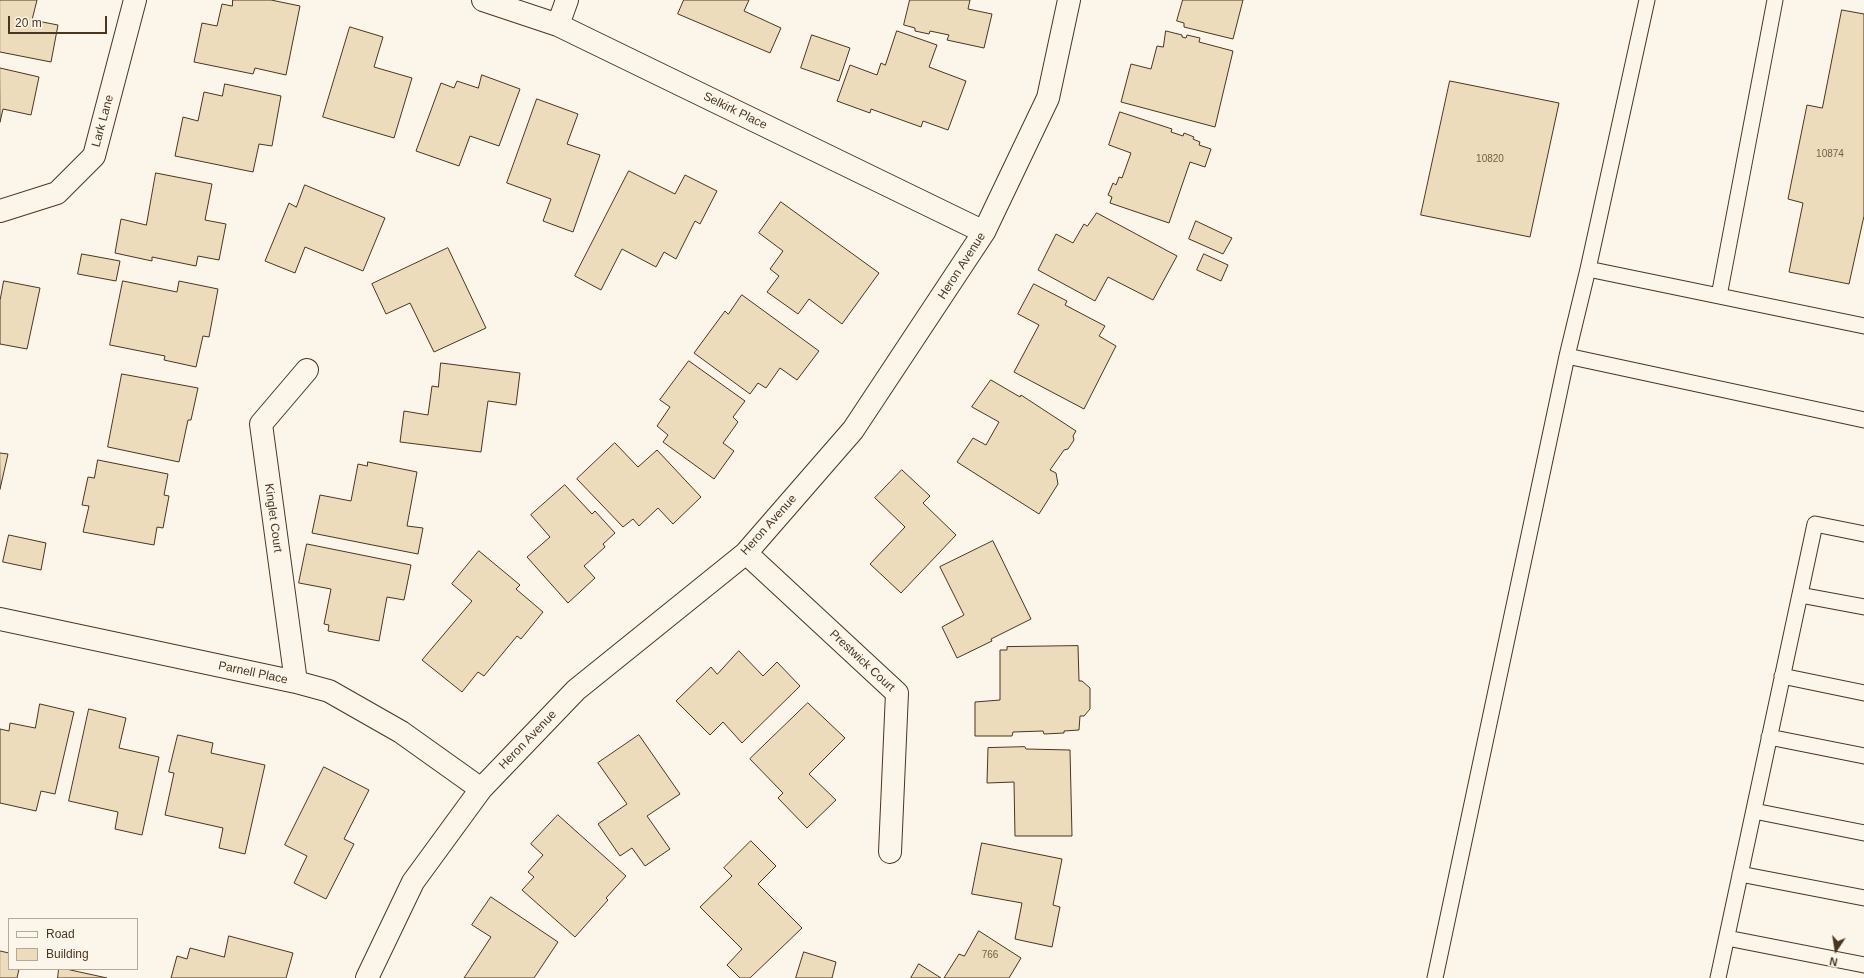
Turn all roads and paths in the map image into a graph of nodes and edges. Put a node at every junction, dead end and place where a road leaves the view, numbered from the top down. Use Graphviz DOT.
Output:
graph roads {
  1 [pos="135,0"];
  2 [pos="482,0"];
  3 [pos="568,0"];
  4 [pos="1069,0"];
  5 [pos="1647,0"];
  6 [pos="1775,0"];
  7 [pos="558,25"];
  8 [pos="0,211"];
  9 [pos="984,232"];
  10 [pos="1588,269"];
  11 [pos="1719,296"];
  12 [pos="1864,326"];
  13 [pos="1567,356"];
  14 [pos="307,370"];
  15 [pos="1864,420"];
  16 [pos="1864,534"];
  17 [pos="746,553"];
  18 [pos="1800,595"];
  19 [pos="1864,607"];
  20 [pos="0,619"];
  21 [pos="1782,676"];
  22 [pos="296,682"];
  23 [pos="1864,693"];
  24 [pos="1769,737"];
  25 [pos="1864,756"];
  26 [pos="481,789"];
  27 [pos="1754,811"];
  28 [pos="1864,833"];
  29 [pos="890,852"];
  30 [pos="1740,874"];
  31 [pos="1864,898"];
  32 [pos="1727,938"];
  33 [pos="1864,965"];
  34 [pos="367,978"];
  35 [pos="1435,978"];
  36 [pos="1718,978"];
  1 -- 8 [label="street, Lark Lane"];
  2 -- 7 [label="street, Selkirk Place"];
  3 -- 7 [label="street"];
  4 -- 9 [label="street, Heron Avenue"];
  5 -- 10 [label="lane"];
  6 -- 11 [label="lane"];
  7 -- 9 [label="street, Selkirk Place"];
  9 -- 17 [label="street, Heron Avenue"];
  10 -- 11 [label="lane"];
  10 -- 13 [label="lane"];
  11 -- 12 [label="lane"];
  13 -- 15 [label="lane"];
  13 -- 35 [label="lane"];
  14 -- 22 [label="street, Kinglet Court"];
  16 -- 18 [label="lane"];
  17 -- 26 [label="street, Heron Avenue"];
  17 -- 29 [label="street, Prestwick Court"];
  18 -- 19 [label="lane"];
  18 -- 21 [label="lane"];
  20 -- 22 [label="street, Parnell Place"];
  21 -- 23 [label="lane"];
  21 -- 24 [label="lane"];
  22 -- 26 [label="street, Parnell Place"];
  24 -- 25 [label="lane"];
  24 -- 27 [label="lane"];
  26 -- 34 [label="street, Heron Avenue"];
  27 -- 28 [label="lane"];
  27 -- 30 [label="lane"];
  30 -- 31 [label="lane"];
  30 -- 32 [label="lane"];
  32 -- 33 [label="lane"];
  32 -- 36 [label="lane"];
}
